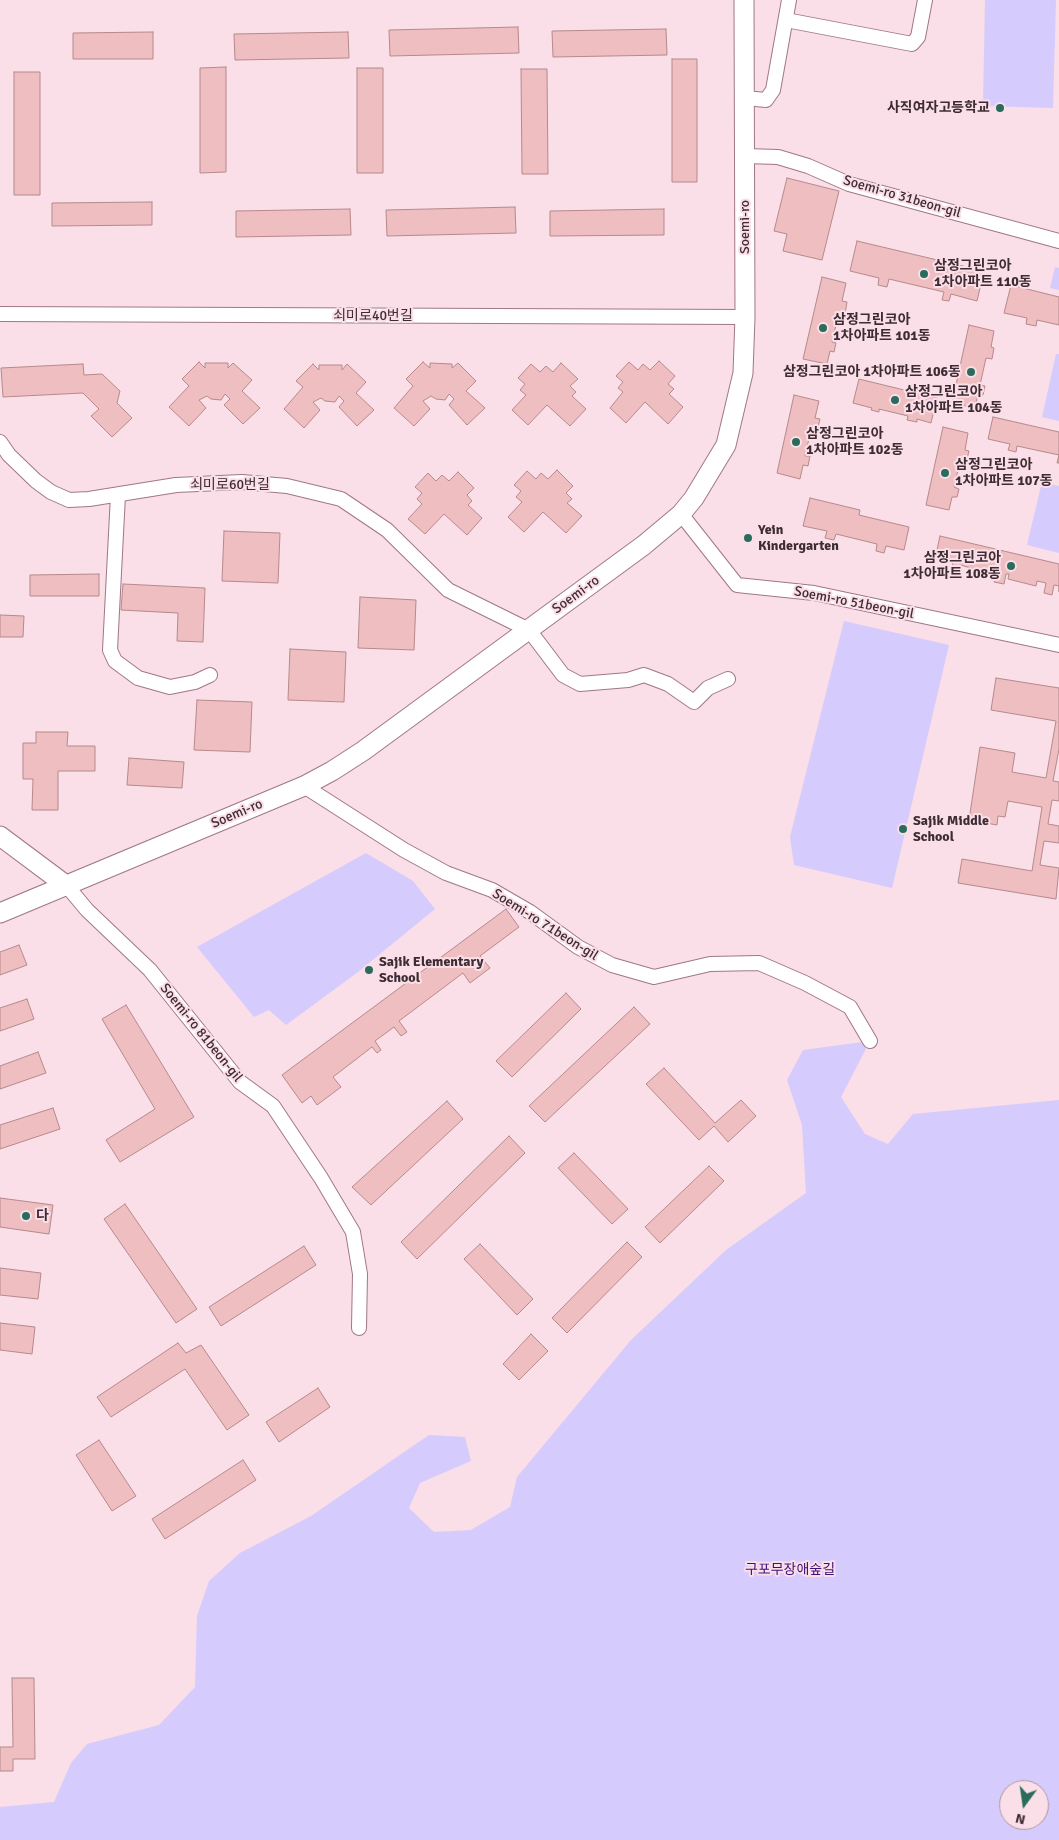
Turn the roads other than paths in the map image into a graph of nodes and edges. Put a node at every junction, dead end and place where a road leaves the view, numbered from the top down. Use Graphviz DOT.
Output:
graph roads {
  1 [pos="744,0"];
  2 [pos="789,0"];
  3 [pos="924,0"];
  4 [pos="786,20"];
  5 [pos="745,98"];
  6 [pos="745,156"];
  7 [pos="1059,241"];
  8 [pos="0,314"];
  9 [pos="745,318"];
  10 [pos="0,442"];
  11 [pos="118,495"];
  12 [pos="681,514"];
  13 [pos="529,630"];
  14 [pos="1059,645"];
  15 [pos="210,675"];
  16 [pos="728,679"];
  17 [pos="304,786"];
  18 [pos="0,836"];
  19 [pos="67,886"];
  20 [pos="0,913"];
  21 [pos="870,1041"];
  22 [pos="359,1328"];
  1 -- 5 [label="main road, Soemi-ro"];
  2 -- 4 [label="street"];
  3 -- 4 [label="street"];
  4 -- 5 [label="street"];
  5 -- 6 [label="main road, Soemi-ro"];
  6 -- 7 [label="street, Soemi-ro 31beon-gil"];
  6 -- 9 [label="main road, Soemi-ro"];
  8 -- 9 [label="street, 쇠미로40번길"];
  9 -- 12 [label="main road, Soemi-ro"];
  10 -- 11 [label="street, 쇠미로60번길"];
  11 -- 13 [label="street, 쇠미로60번길"];
  11 -- 15 [label="street"];
  12 -- 13 [label="main road, Soemi-ro"];
  12 -- 14 [label="street, Soemi-ro 51beon-gil"];
  13 -- 16 [label="street"];
  13 -- 17 [label="main road, Soemi-ro"];
  17 -- 19 [label="main road, Soemi-ro"];
  17 -- 21 [label="street, Soemi-ro 71beon-gil"];
  18 -- 19 [label="main road"];
  19 -- 20 [label="main road, Soemi-ro"];
  19 -- 22 [label="street, Soemi-ro 81beon-gil"];
}
